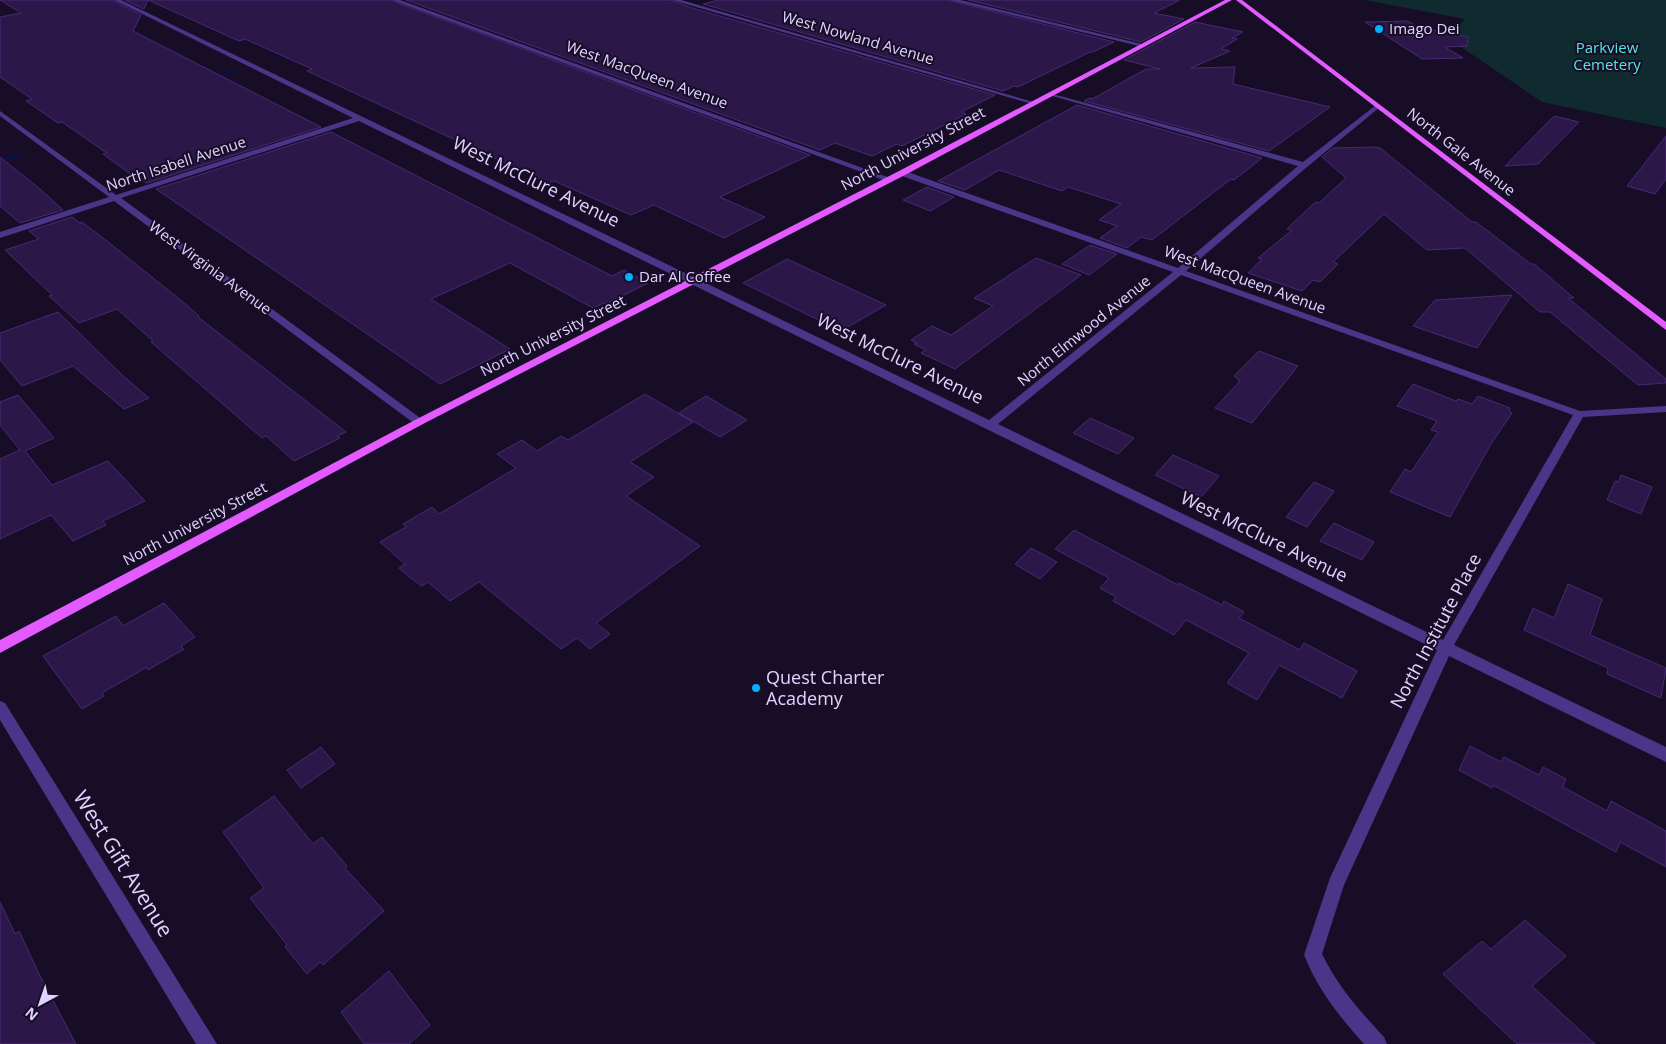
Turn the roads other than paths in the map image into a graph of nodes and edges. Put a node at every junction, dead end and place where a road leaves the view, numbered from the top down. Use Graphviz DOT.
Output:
graph roads {
  1 [pos="117,0"];
  2 [pos="396,0"];
  3 [pos="675,0"];
  4 [pos="953,0"];
  5 [pos="1229,0"];
  6 [pos="1239,0"];
  7 [pos="1142,45"];
  8 [pos="1051,94"];
  9 [pos="1034,103"];
  10 [pos="1378,106"];
  11 [pos="0,113"];
  12 [pos="360,118"];
  13 [pos="1304,165"];
  14 [pos="902,173"];
  15 [pos="889,179"];
  16 [pos="115,198"];
  17 [pos="0,236"];
  18 [pos="1179,272"];
  19 [pos="694,280"];
  20 [pos="1666,327"];
  21 [pos="1666,409"];
  22 [pos="1578,414"];
  23 [pos="419,422"];
  24 [pos="990,424"];
  25 [pos="0,647"];
  26 [pos="1446,647"];
  27 [pos="0,707"];
  28 [pos="1666,755"];
  29 [pos="207,1044"];
  30 [pos="1377,1044"];
  1 -- 12 [label="street, West McClure Avenue"];
  2 -- 15 [label="street, West MacQueen Avenue"];
  3 -- 9 [label="street, West Nowland Avenue"];
  4 -- 7 [label="street"];
  5 -- 7 [label="main road, North University Street"];
  6 -- 10 [label="main road, North Gale Avenue"];
  7 -- 8 [label="main road, North University Street"];
  8 -- 9 [label="main road, North University Street"];
  8 -- 13 [label="street"];
  9 -- 14 [label="main road, North University Street"];
  10 -- 13 [label="street, North Elmwood Avenue"];
  10 -- 20 [label="main road, North Gale Avenue"];
  11 -- 16 [label="street, West Virginia Avenue"];
  12 -- 16 [label="street, North Isabell Avenue"];
  12 -- 19 [label="street, West McClure Avenue"];
  13 -- 18 [label="street, North Elmwood Avenue"];
  14 -- 15 [label="main road, North University Street"];
  14 -- 18 [label="street, West MacQueen Avenue"];
  15 -- 19 [label="main road, North University Street"];
  16 -- 17 [label="street, North Isabell Avenue"];
  16 -- 23 [label="street, West Virginia Avenue"];
  18 -- 22 [label="street, West MacQueen Avenue"];
  18 -- 24 [label="street, North Elmwood Avenue"];
  19 -- 23 [label="main road, North University Street"];
  19 -- 24 [label="street, West McClure Avenue"];
  21 -- 22 [label="street"];
  22 -- 26 [label="street, North Institute Place"];
  23 -- 25 [label="main road, North University Street"];
  24 -- 26 [label="street, West McClure Avenue"];
  26 -- 28 [label="street, West McClure Avenue"];
  26 -- 30 [label="street, North Institute Place"];
  27 -- 29 [label="street, West Gift Avenue"];
}
